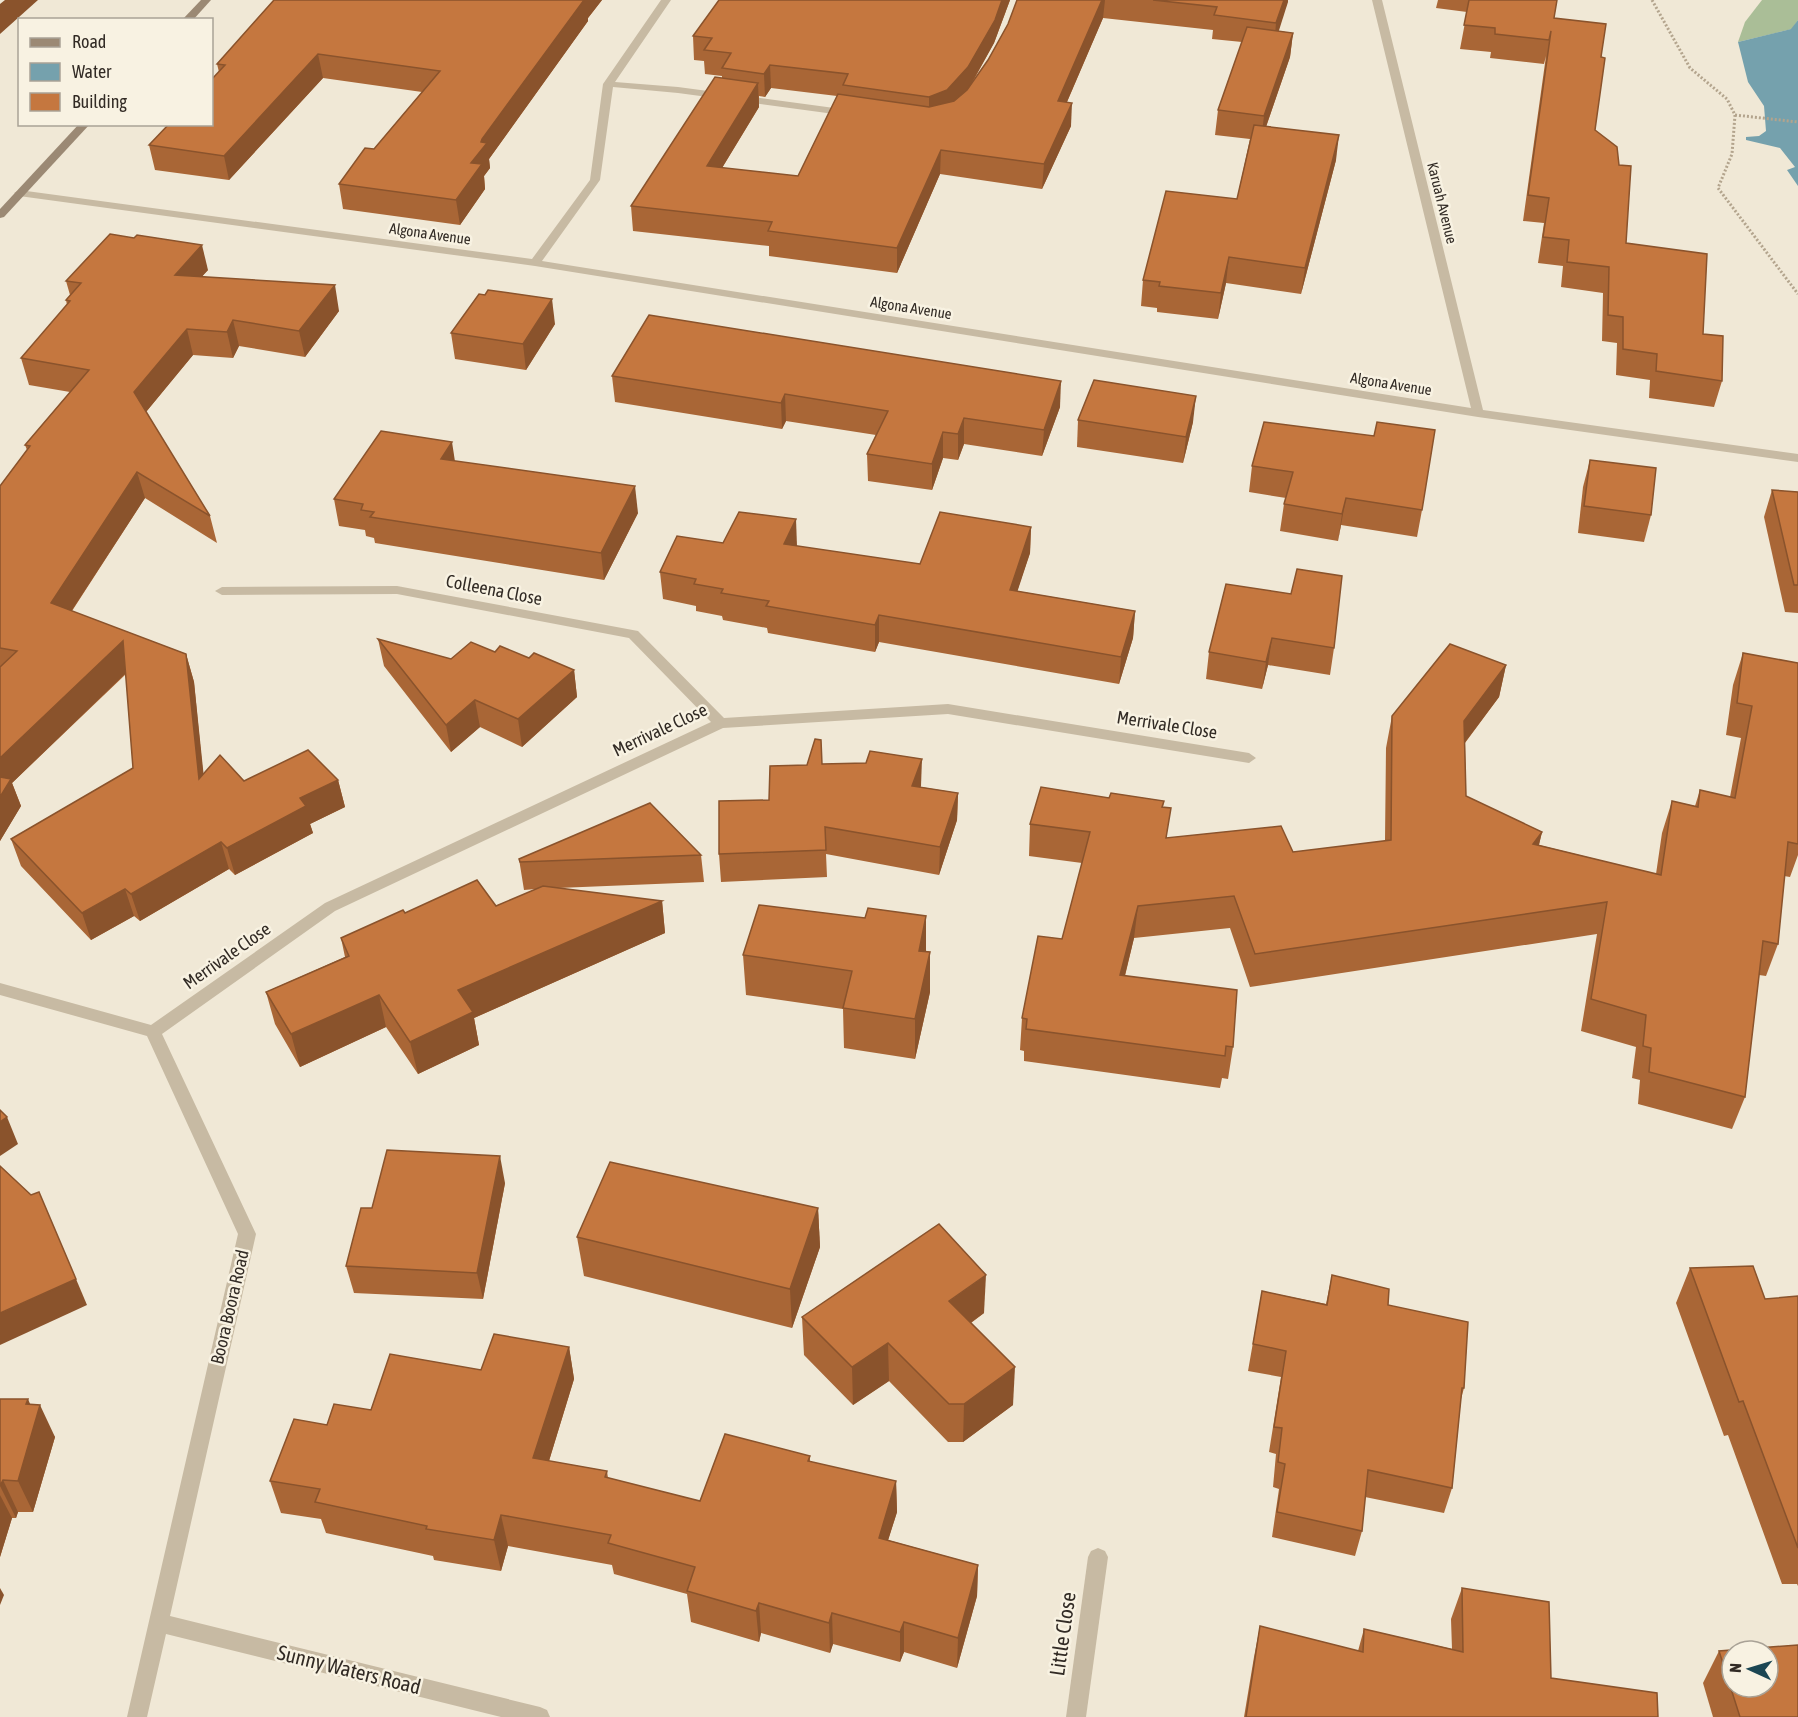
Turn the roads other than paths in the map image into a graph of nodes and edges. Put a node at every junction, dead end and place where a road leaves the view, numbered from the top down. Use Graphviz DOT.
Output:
graph roads {
  1 [pos="206,0"];
  2 [pos="666,0"];
  3 [pos="1377,0"];
  4 [pos="189,18"];
  5 [pos="608,84"];
  6 [pos="863,115"];
  7 [pos="83,126"];
  8 [pos="19,193"];
  9 [pos="0,215"];
  10 [pos="535,263"];
  11 [pos="1478,413"];
  12 [pos="1798,458"];
  13 [pos="222,591"];
  14 [pos="721,723"];
  15 [pos="1249,758"];
  16 [pos="0,989"];
  17 [pos="153,1032"];
  18 [pos="1098,1557"];
  19 [pos="159,1623"];
  20 [pos="137,1717"];
  21 [pos="540,1717"];
  22 [pos="1076,1717"];
  1 -- 4 [label="main road"];
  2 -- 5 [label="street"];
  3 -- 11 [label="street, Karuah Avenue"];
  5 -- 6 [label="street"];
  5 -- 10 [label="street"];
  7 -- 8 [label="main road"];
  8 -- 9 [label="main road"];
  8 -- 10 [label="street, Algona Avenue"];
  10 -- 11 [label="street, Algona Avenue"];
  11 -- 12 [label="street, Algona Avenue"];
  13 -- 14 [label="street, Colleena Close"];
  14 -- 15 [label="street, Merrivale Close"];
  14 -- 17 [label="street, Merrivale Close"];
  16 -- 17 [label="street"];
  17 -- 19 [label="street, Boora Boora Road"];
  18 -- 22 [label="street, Little Close"];
  19 -- 20 [label="street, Boora Boora Road"];
  19 -- 21 [label="street, Sunny Waters Road"];
}
